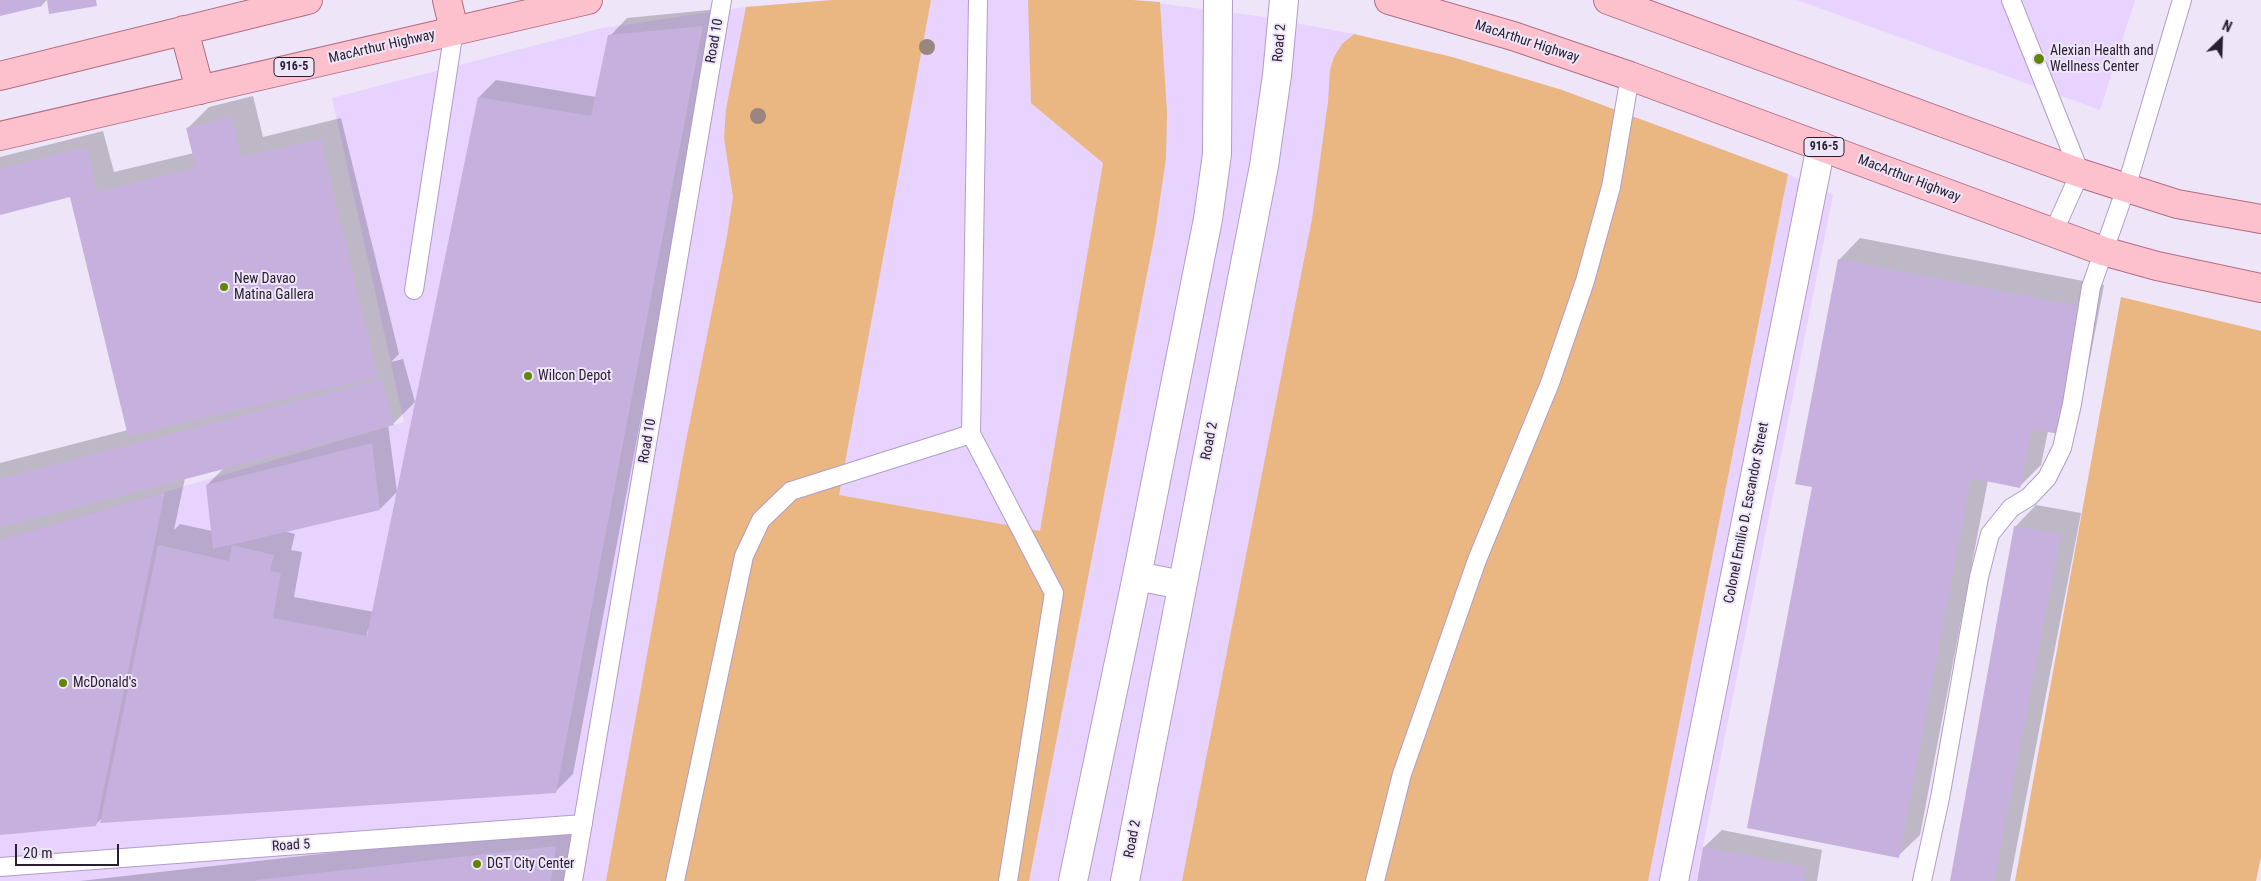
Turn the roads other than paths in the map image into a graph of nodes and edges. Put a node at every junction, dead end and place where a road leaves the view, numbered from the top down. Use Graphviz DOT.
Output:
graph roads {
  1 [pos="308,0"];
  2 [pos="447,0"];
  3 [pos="588,0"];
  4 [pos="722,0"];
  5 [pos="978,0"];
  6 [pos="1218,0"];
  7 [pos="1284,0"];
  8 [pos="1389,0"];
  9 [pos="1608,0"];
  10 [pos="2011,0"];
  11 [pos="2182,0"];
  12 [pos="184,30"];
  13 [pos="454,30"];
  14 [pos="0,76"];
  15 [pos="1630,76"];
  16 [pos="200,90"];
  17 [pos="0,136"];
  18 [pos="1821,146"];
  19 [pos="2080,173"];
  20 [pos="2126,188"];
  21 [pos="2261,219"];
  22 [pos="2054,233"];
  23 [pos="2103,251"];
  24 [pos="2261,288"];
  25 [pos="414,290"];
  26 [pos="971,434"];
  27 [pos="1137,576"];
  28 [pos="1182,585"];
  29 [pos="583,824"];
  30 [pos="0,867"];
  31 [pos="573,881"];
  32 [pos="675,881"];
  33 [pos="1008,881"];
  34 [pos="1072,881"];
  35 [pos="1125,881"];
  36 [pos="1375,881"];
  37 [pos="1674,881"];
  38 [pos="1922,881"];
  1 -- 12 [label="main road"];
  2 -- 13 [label="main road"];
  3 -- 13 [label="main road, MacArthur Highway / 916-5"];
  4 -- 29 [label="lane, Road 10"];
  5 -- 26 [label="lane"];
  6 -- 27 [label="street"];
  7 -- 28 [label="street, Road 2"];
  8 -- 15 [label="main road, MacArthur Highway / 916-5"];
  9 -- 19 [label="main road"];
  10 -- 19 [label="lane"];
  11 -- 20 [label="lane"];
  12 -- 14 [label="main road"];
  12 -- 16 [label="main road"];
  13 -- 16 [label="main road, MacArthur Highway / 916-5"];
  13 -- 25 [label="lane"];
  15 -- 18 [label="main road, MacArthur Highway / 916-5"];
  15 -- 36 [label="lane"];
  16 -- 17 [label="main road, MacArthur Highway / 916-5"];
  18 -- 22 [label="main road, MacArthur Highway / 916-5"];
  18 -- 37 [label="street, Colonel Emilio D. Escandor Street"];
  19 -- 20 [label="main road"];
  19 -- 22 [label="lane"];
  20 -- 21 [label="main road"];
  20 -- 23 [label="lane"];
  22 -- 23 [label="main road, MacArthur Highway / 916-5"];
  23 -- 24 [label="main road, MacArthur Highway / 916-5"];
  23 -- 38 [label="lane"];
  26 -- 32 [label="lane"];
  26 -- 33 [label="lane"];
  27 -- 28 [label="street"];
  27 -- 34 [label="street"];
  28 -- 35 [label="street, Road 2"];
  29 -- 30 [label="lane, Road 5"];
  29 -- 31 [label="lane, Road 10"];
}
